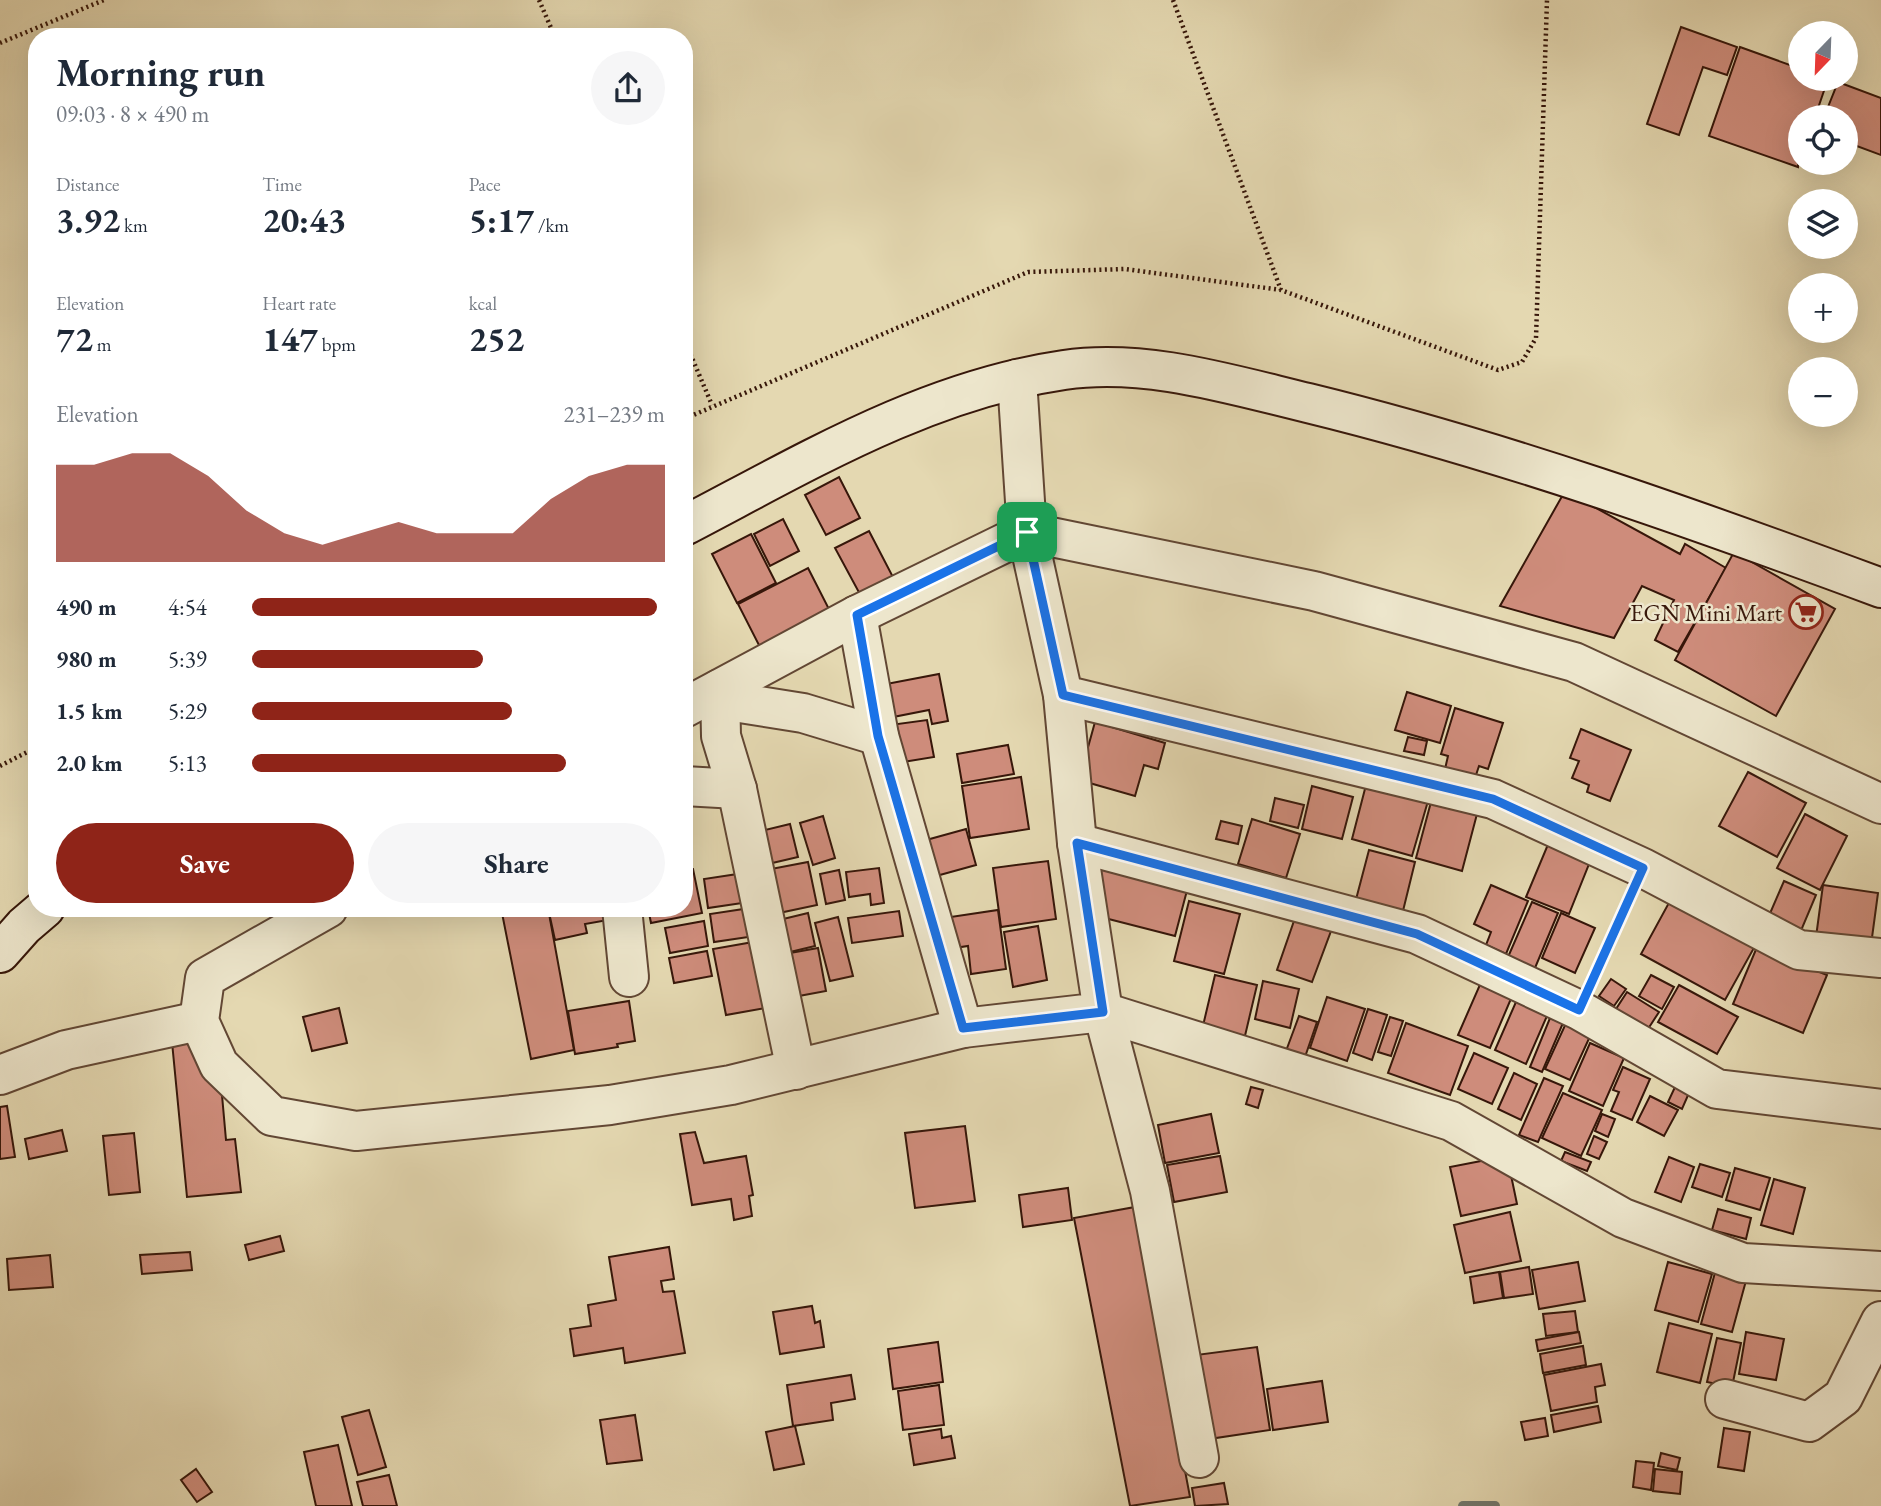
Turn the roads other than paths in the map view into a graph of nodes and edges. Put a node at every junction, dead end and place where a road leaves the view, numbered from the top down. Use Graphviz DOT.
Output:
graph roads {
  1 [pos="1017,379"];
  2 [pos="693,521"];
  3 [pos="1027,532"];
  4 [pos="1881,587"];
  5 [pos="857,615"];
  6 [pos="1063,695"];
  7 [pos="693,708"];
  8 [pos="721,708"];
  9 [pos="878,736"];
  10 [pos="693,753"];
  11 [pos="693,787"];
  12 [pos="737,789"];
  13 [pos="1881,804"];
  14 [pos="1077,843"];
  15 [pos="35,917"];
  16 [pos="312,917"];
  17 [pos="623,917"];
  18 [pos="0,953"];
  19 [pos="1881,958"];
  20 [pos="629,977"];
  21 [pos="1103,1012"];
  22 [pos="199,1021"];
  23 [pos="963,1028"];
  24 [pos="796,1070"];
  25 [pos="0,1075"];
  26 [pos="1881,1109"];
  27 [pos="1881,1271"];
  28 [pos="1881,1321"];
  29 [pos="1725,1399"];
  30 [pos="1199,1458"];
  1 -- 2 [label="street"];
  1 -- 3 [label="street"];
  1 -- 4 [label="street"];
  3 -- 5 [label="street"];
  3 -- 6 [label="street"];
  3 -- 13 [label="street"];
  5 -- 8 [label="street"];
  5 -- 9 [label="street"];
  6 -- 14 [label="street"];
  6 -- 19 [label="street"];
  7 -- 8 [label="street"];
  8 -- 9 [label="street"];
  8 -- 10 [label="street"];
  8 -- 12 [label="street"];
  9 -- 23 [label="street"];
  11 -- 12 [label="street"];
  12 -- 24 [label="street"];
  14 -- 21 [label="street"];
  14 -- 26 [label="street"];
  15 -- 18 [label="street"];
  16 -- 22 [label="street"];
  17 -- 20 [label="street"];
  21 -- 23 [label="street"];
  21 -- 27 [label="street"];
  21 -- 30 [label="street"];
  22 -- 24 [label="street"];
  22 -- 25 [label="street"];
  23 -- 24 [label="street"];
  28 -- 29 [label="street"];
}
